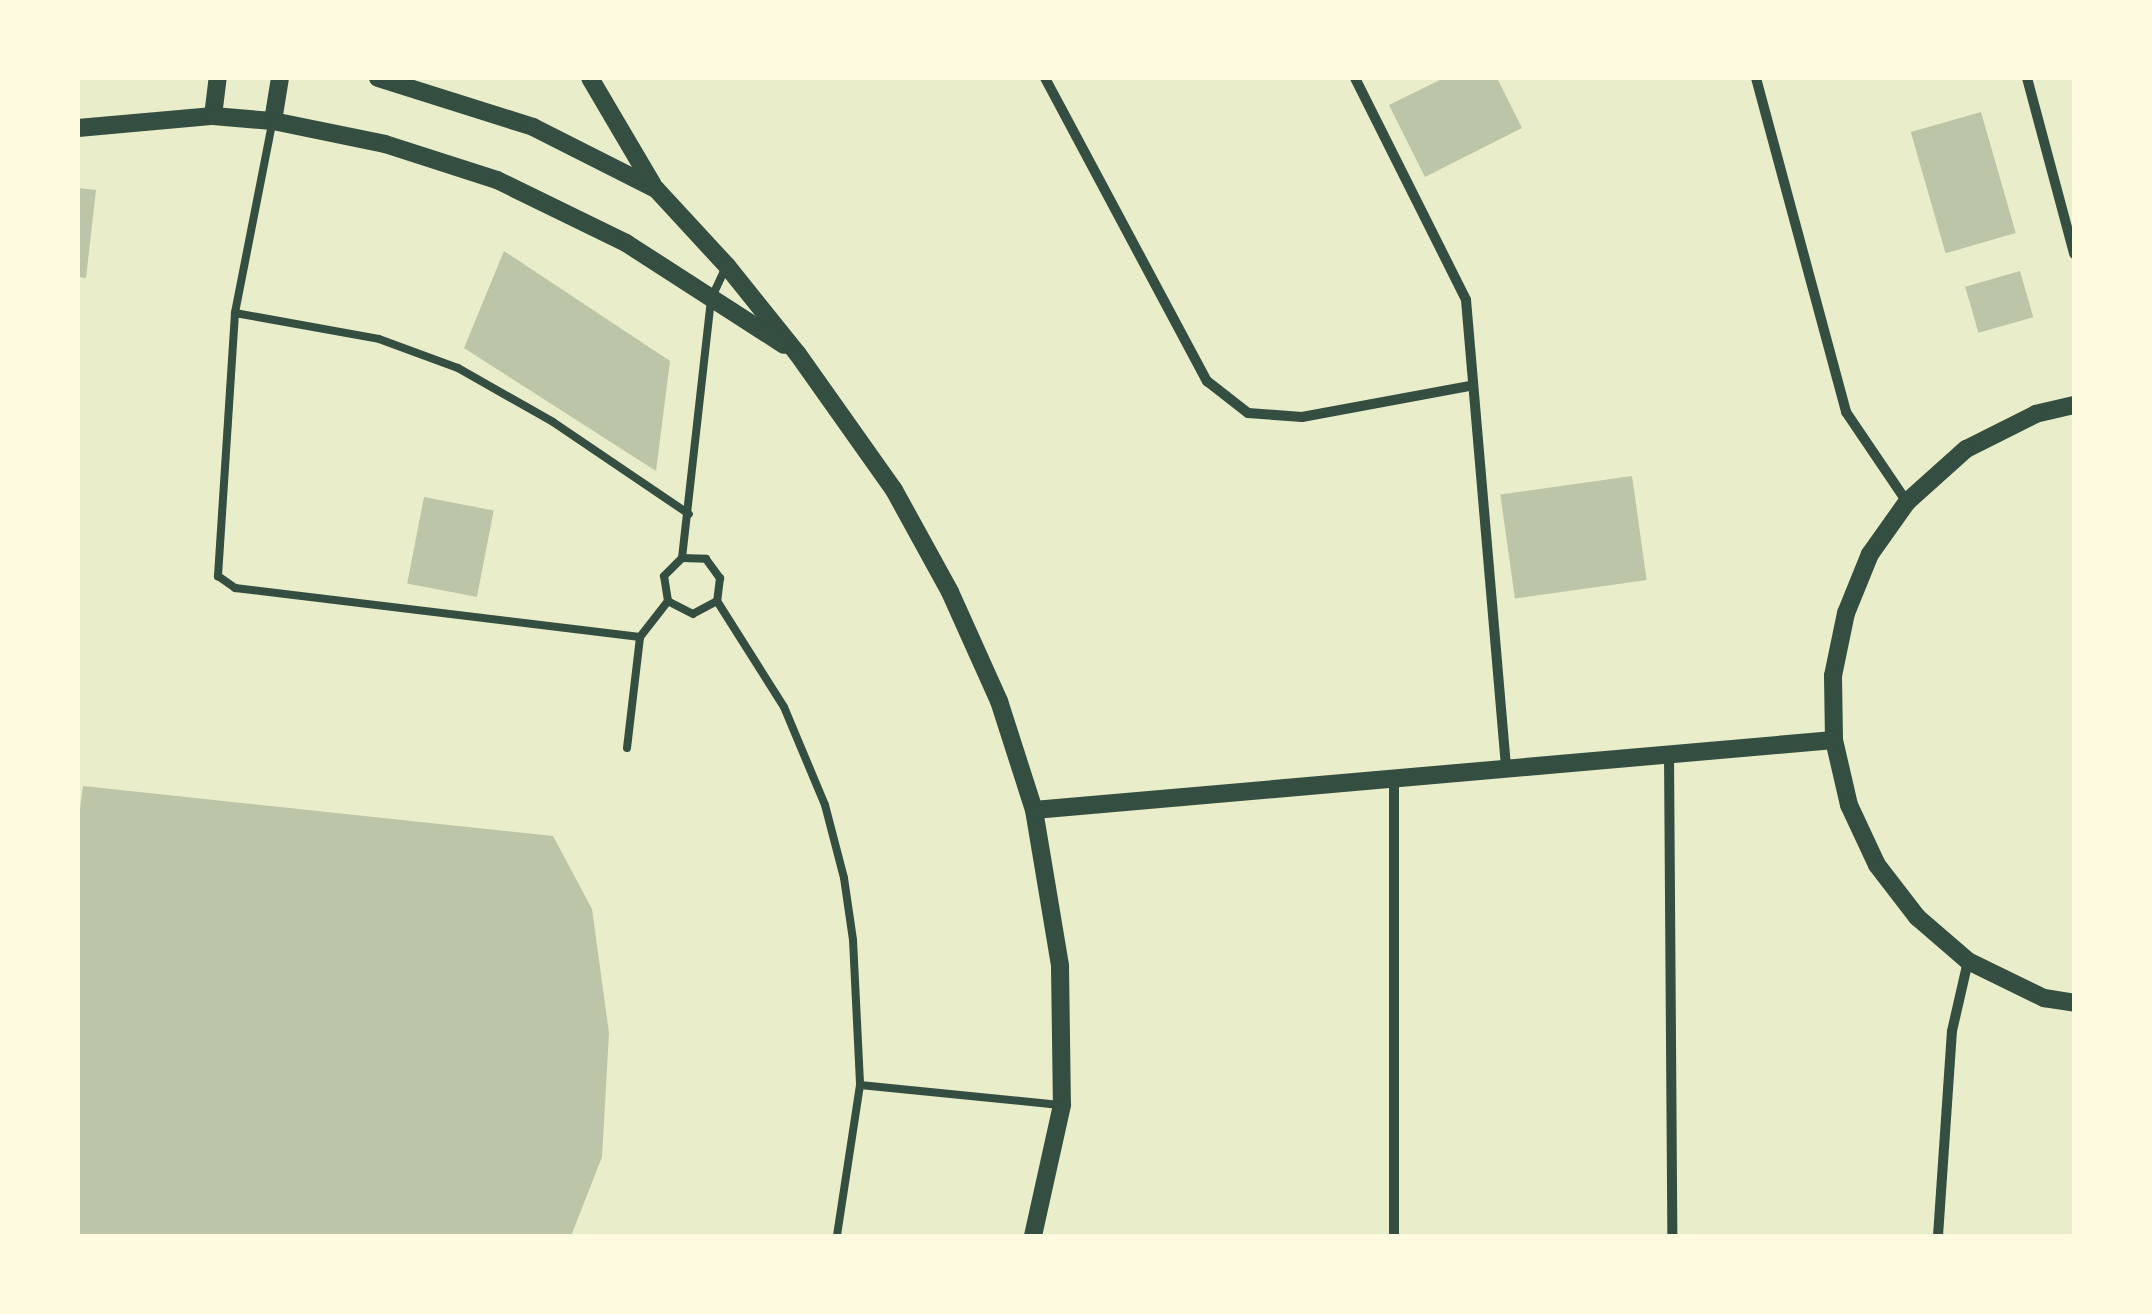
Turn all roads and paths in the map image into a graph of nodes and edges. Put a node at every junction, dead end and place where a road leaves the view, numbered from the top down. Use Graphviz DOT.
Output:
graph roads {
  1 [pos="218,78"];
  2 [pos="280,78"];
  3 [pos="378,78"];
  4 [pos="590,78"];
  5 [pos="1045,78"];
  6 [pos="1356,78"];
  7 [pos="1756,78"];
  8 [pos="2027,78"];
  9 [pos="213,116"];
  10 [pos="273,121"];
  11 [pos="78,128"];
  12 [pos="656,190"];
  13 [pos="2074,254"];
  14 [pos="727,266"];
  15 [pos="711,299"];
  16 [pos="235,313"];
  17 [pos="798,353"];
  18 [pos="1470,386"];
  19 [pos="2074,405"];
  20 [pos="1906,502"];
  21 [pos="689,514"];
  22 [pos="682,558"];
  23 [pos="716,601"];
  24 [pos="668,602"];
  25 [pos="640,637"];
  26 [pos="1834,740"];
  27 [pos="628,748"];
  28 [pos="1669,755"];
  29 [pos="1506,768"];
  30 [pos="1394,779"];
  31 [pos="1034,810"];
  32 [pos="1968,961"];
  33 [pos="2074,1004"];
  34 [pos="860,1085"];
  35 [pos="1062,1105"];
  36 [pos="838,1236"];
  37 [pos="1033,1236"];
  38 [pos="1394,1236"];
  39 [pos="1672,1236"];
  40 [pos="1938,1236"];
  1 -- 9 [label="street"];
  2 -- 10 [label="street"];
  3 -- 12 [label="street"];
  4 -- 12 [label="street"];
  5 -- 18 [label="street"];
  6 -- 18 [label="street"];
  7 -- 20 [label="street"];
  8 -- 13 [label="street"];
  9 -- 10 [label="street"];
  9 -- 11 [label="street"];
  10 -- 15 [label="street"];
  10 -- 16 [label="lane"];
  12 -- 14 [label="street"];
  14 -- 15 [label="lane"];
  14 -- 17 [label="street"];
  15 -- 17 [label="street"];
  15 -- 21 [label="lane"];
  16 -- 21 [label="lane"];
  16 -- 25 [label="lane"];
  17 -- 31 [label="street"];
  18 -- 29 [label="street"];
  19 -- 20 [label="street"];
  20 -- 26 [label="street"];
  21 -- 22 [label="lane"];
  22 -- 23 [label="lane"];
  22 -- 24 [label="lane"];
  23 -- 24 [label="lane"];
  23 -- 34 [label="lane"];
  24 -- 25 [label="lane"];
  25 -- 27 [label="lane"];
  26 -- 28 [label="street"];
  26 -- 32 [label="street"];
  28 -- 29 [label="street"];
  28 -- 39 [label="street"];
  29 -- 30 [label="street"];
  30 -- 31 [label="street"];
  30 -- 38 [label="street"];
  31 -- 35 [label="street"];
  32 -- 33 [label="street"];
  32 -- 40 [label="street"];
  34 -- 35 [label="lane"];
  34 -- 36 [label="lane"];
  35 -- 37 [label="street"];
}
